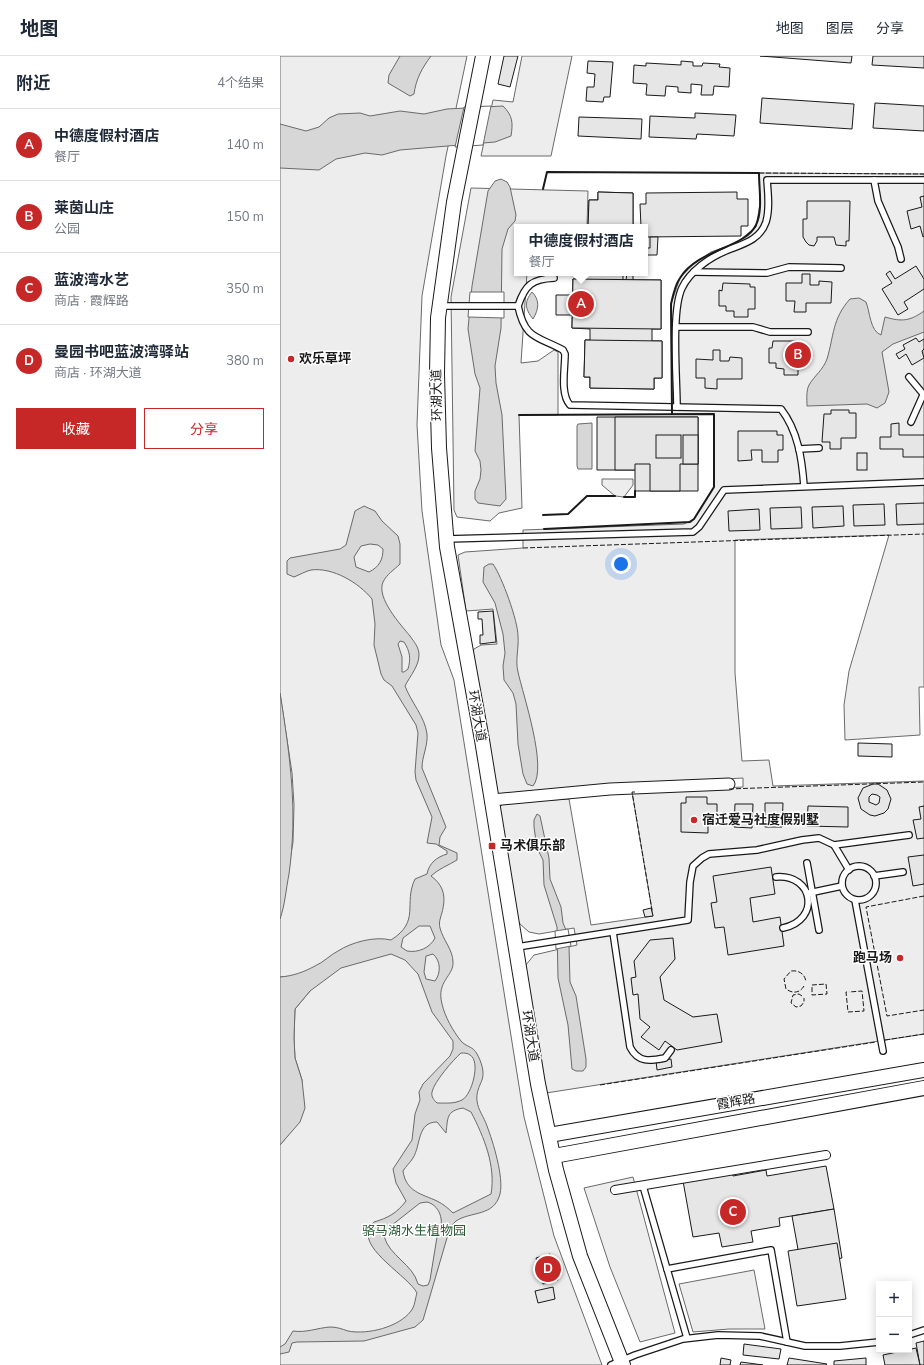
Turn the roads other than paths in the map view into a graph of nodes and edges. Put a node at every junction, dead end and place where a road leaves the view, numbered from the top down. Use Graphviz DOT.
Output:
graph roads {
  1 [pos="483,56"];
  2 [pos="874,180"];
  3 [pos="924,180"];
  4 [pos="902,259"];
  5 [pos="841,268"];
  6 [pos="694,272"];
  7 [pos="554,278"];
  8 [pos="440,306"];
  9 [pos="518,306"];
  10 [pos="676,327"];
  11 [pos="808,332"];
  12 [pos="909,377"];
  13 [pos="923,395"];
  14 [pos="677,407"];
  15 [pos="911,422"];
  16 [pos="819,448"];
  17 [pos="799,449"];
  18 [pos="924,482"];
  19 [pos="804,486"];
  20 [pos="446,539"];
  21 [pos="729,784"];
  22 [pos="492,800"];
  23 [pos="909,835"];
  24 [pos="834,845"];
  25 [pos="807,863"];
  26 [pos="849,870"];
  27 [pos="903,872"];
  28 [pos="776,876"];
  29 [pos="874,876"];
  30 [pos="842,886"];
  31 [pos="809,893"];
  32 [pos="855,900"];
  33 [pos="783,928"];
  34 [pos="819,930"];
  35 [pos="613,932"];
  36 [pos="516,947"];
  37 [pos="671,1050"];
  38 [pos="883,1051"];
  39 [pos="924,1070"];
  40 [pos="924,1088"];
  41 [pos="549,1135"];
  42 [pos="826,1154"];
  43 [pos="554,1156"];
  44 [pos="643,1186"];
  45 [pos="615,1190"];
  46 [pos="667,1269"];
  47 [pos="924,1330"];
  48 [pos="912,1334"];
  49 [pos="687,1338"];
  50 [pos="786,1342"];
  51 [pos="876,1342"];
  52 [pos="618,1364"];
  1 -- 8 [label="street, 环湖大道"];
  2 -- 3 [label="lane"];
  2 -- 4 [label="lane"];
  2 -- 6 [label="lane"];
  5 -- 6 [label="lane"];
  6 -- 10 [label="lane"];
  7 -- 9 [label="lane"];
  8 -- 9 [label="lane"];
  8 -- 20 [label="street, 环湖大道"];
  9 -- 14 [label="lane"];
  10 -- 11 [label="lane"];
  10 -- 14 [label="lane"];
  12 -- 13 [label="lane"];
  13 -- 15 [label="lane"];
  14 -- 17 [label="lane"];
  16 -- 17 [label="lane"];
  17 -- 19 [label="lane"];
  18 -- 19 [label="lane"];
  19 -- 20 [label="lane"];
  20 -- 22 [label="street, 环湖大道"];
  21 -- 22 [label="street"];
  22 -- 36 [label="street, 环湖大道"];
  23 -- 24 [label="lane"];
  24 -- 26 [label="lane"];
  24 -- 35 [label="lane"];
  25 -- 31 [label="lane"];
  26 -- 29 [label="lane"];
  26 -- 30 [label="lane"];
  27 -- 29 [label="lane"];
  28 -- 31 [label="lane"];
  29 -- 32 [label="lane"];
  30 -- 31 [label="lane"];
  30 -- 32 [label="lane"];
  31 -- 33 [label="lane"];
  31 -- 34 [label="lane"];
  32 -- 38 [label="lane"];
  35 -- 36 [label="lane"];
  35 -- 37 [label="lane"];
  36 -- 41 [label="street, 环湖大道"];
  39 -- 41 [label="street, 霞辉路"];
  40 -- 43 [label="street, 霞辉路"];
  41 -- 43 [label="street, 环湖大道"];
  42 -- 44 [label="street"];
  43 -- 52 [label="street, 环湖大道"];
  44 -- 45 [label="street"];
  44 -- 46 [label="lane"];
  46 -- 49 [label="lane"];
  46 -- 50 [label="lane"];
  47 -- 48 [label="lane"];
  49 -- 50 [label="lane"];
  49 -- 52 [label="lane"];
  50 -- 51 [label="lane"];
}
